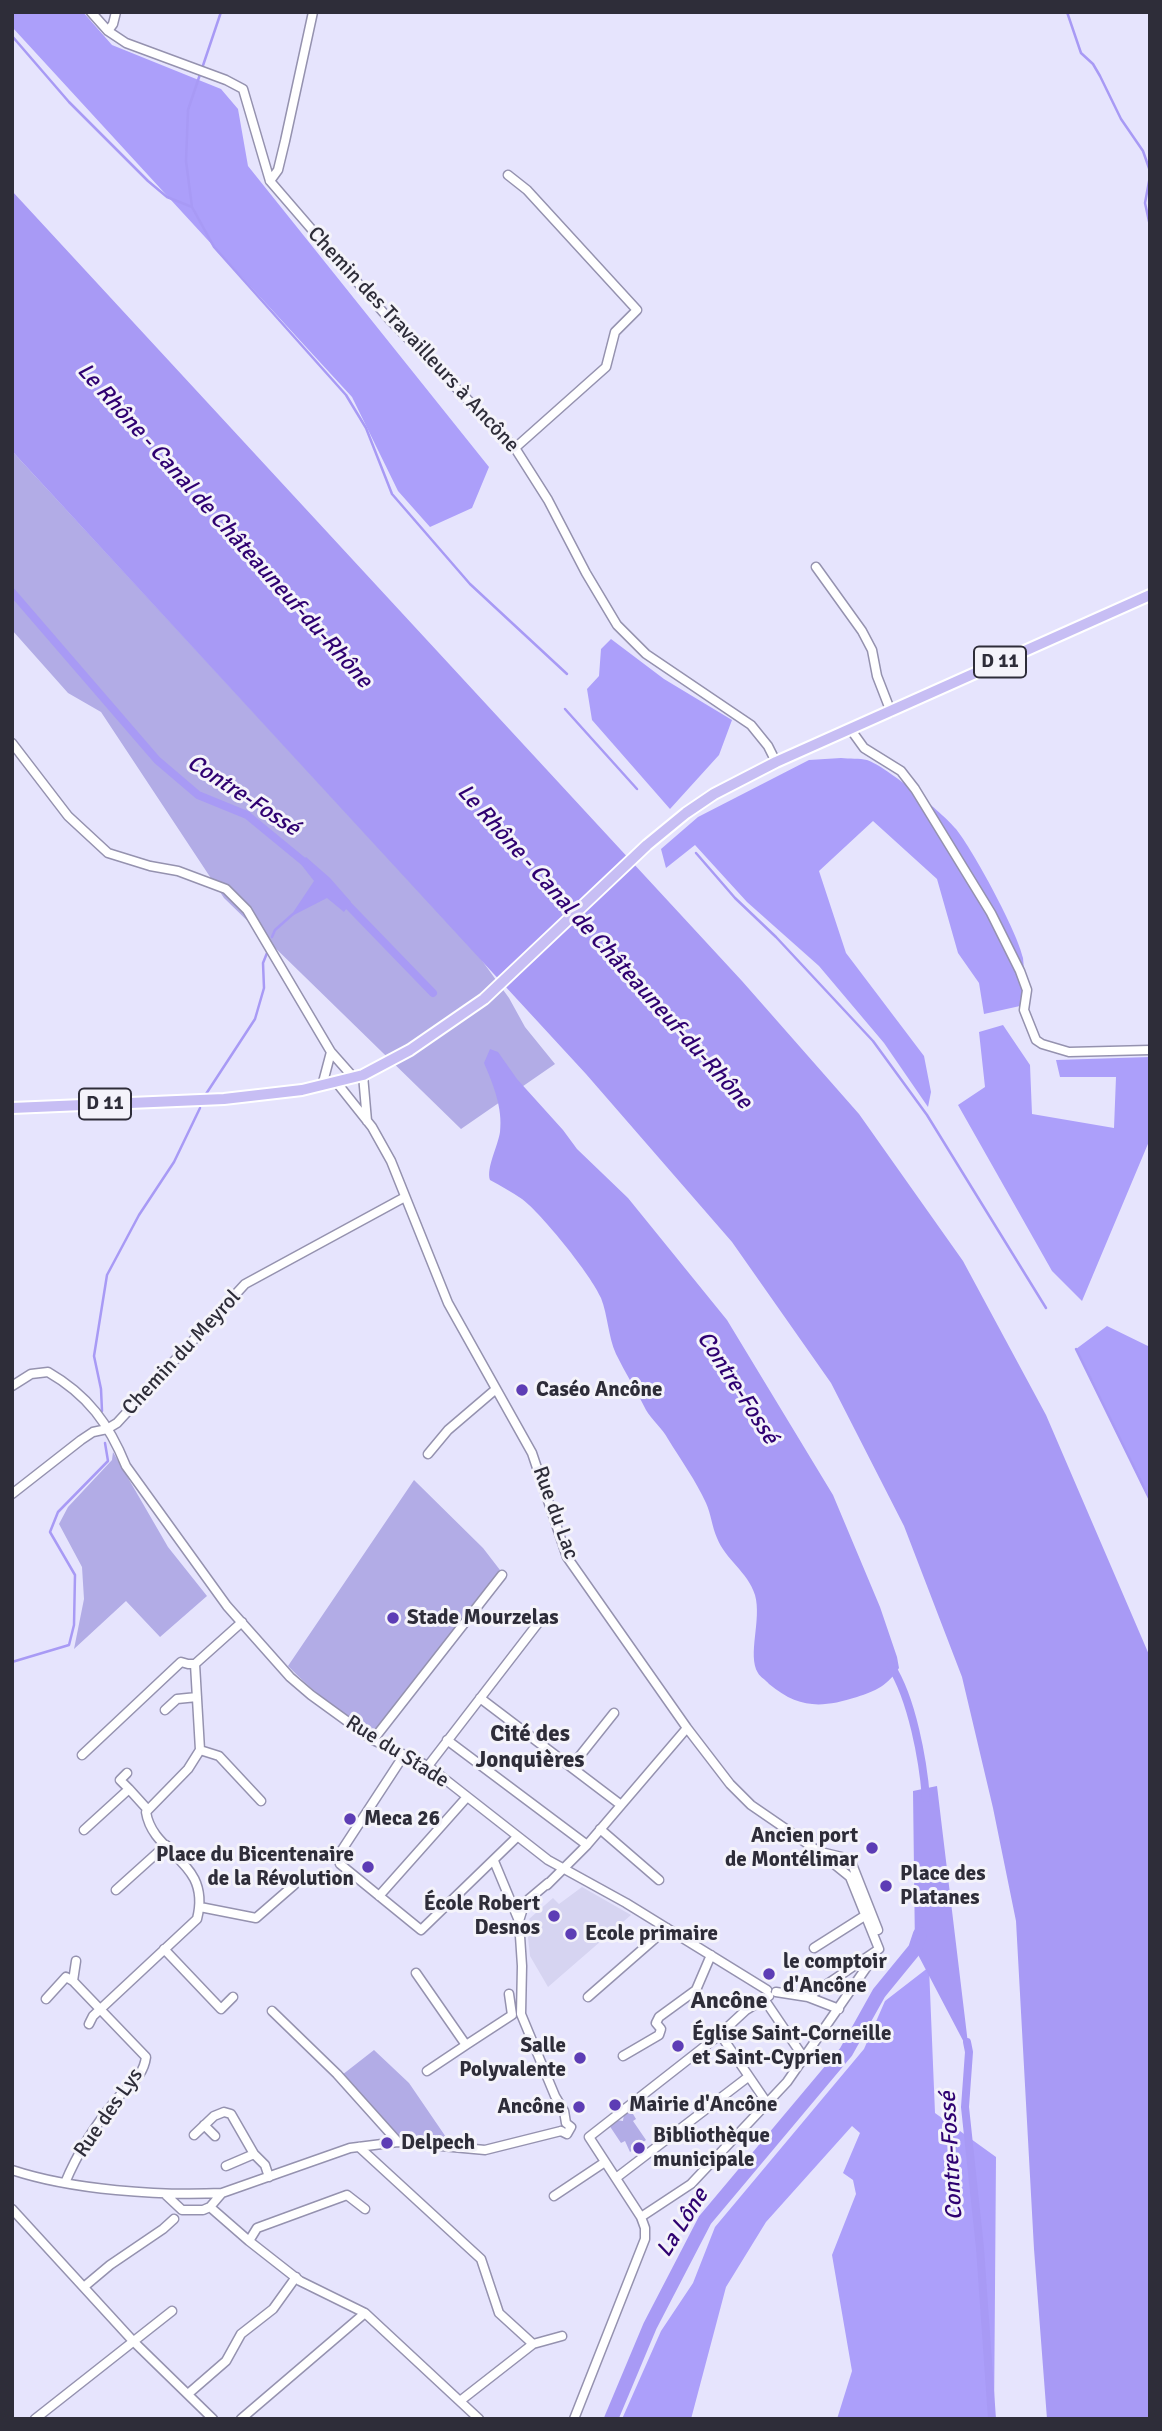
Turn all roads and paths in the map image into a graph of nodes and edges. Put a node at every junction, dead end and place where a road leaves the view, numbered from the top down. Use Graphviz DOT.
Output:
graph roads {
  1 [pos="91,12"];
  2 [pos="116,12"];
  3 [pos="313,12"];
  4 [pos="108,31"];
  5 [pos="508,176"];
  6 [pos="270,181"];
  7 [pos="515,448"];
  8 [pos="816,567"];
  9 [pos="1150,595"];
  10 [pos="891,712"];
  11 [pos="851,730"];
  12 [pos="12,743"];
  13 [pos="776,762"];
  14 [pos="1150,1050"];
  15 [pos="331,1052"];
  16 [pos="358,1076"];
  17 [pos="337,1083"];
  18 [pos="322,1086"];
  19 [pos="12,1108"];
  20 [pos="367,1121"];
  21 [pos="405,1197"];
  22 [pos="12,1386"];
  23 [pos="496,1390"];
  24 [pos="107,1429"];
  25 [pos="428,1454"];
  26 [pos="12,1494"];
  27 [pos="502,1575"];
  28 [pos="542,1618"];
  29 [pos="242,1622"];
  30 [pos="195,1664"];
  31 [pos="197,1697"];
  32 [pos="480,1698"];
  33 [pos="165,1710"];
  34 [pos="614,1713"];
  35 [pos="687,1728"];
  36 [pos="373,1740"];
  37 [pos="447,1740"];
  38 [pos="200,1750"];
  39 [pos="82,1755"];
  40 [pos="404,1755"];
  41 [pos="428,1766"];
  42 [pos="571,1767"];
  43 [pos="127,1773"];
  44 [pos="128,1789"];
  45 [pos="467,1797"];
  46 [pos="261,1801"];
  47 [pos="621,1805"];
  48 [pos="148,1810"];
  49 [pos="600,1829"];
  50 [pos="85,1830"];
  51 [pos="517,1837"];
  52 [pos="166,1845"];
  53 [pos="587,1845"];
  54 [pos="818,1851"];
  55 [pos="494,1861"];
  56 [pos="562,1869"];
  57 [pos="659,1880"];
  58 [pos="294,1885"];
  59 [pos="116,1890"];
  60 [pos="379,1896"];
  61 [pos="200,1908"];
  62 [pos="866,1915"];
  63 [pos="519,1922"];
  64 [pos="667,1928"];
  65 [pos="814,1948"];
  66 [pos="164,1949"];
  67 [pos="879,1949"];
  68 [pos="711,1955"];
  69 [pos="76,1961"];
  70 [pos="416,1973"];
  71 [pos="73,1981"];
  72 [pos="509,1994"];
  73 [pos="769,1994"];
  74 [pos="233,1997"];
  75 [pos="588,1997"];
  76 [pos="808,1997"];
  77 [pos="46,1999"];
  78 [pos="100,2009"];
  79 [pos="839,2009"];
  80 [pos="272,2011"];
  81 [pos="517,2014"];
  82 [pos="89,2024"];
  83 [pos="720,2034"];
  84 [pos="466,2045"];
  85 [pos="623,2056"];
  86 [pos="804,2058"];
  87 [pos="427,2071"];
  88 [pos="748,2077"];
  89 [pos="766,2103"];
  90 [pos="204,2125"];
  91 [pos="566,2128"];
  92 [pos="194,2134"];
  93 [pos="215,2136"];
  94 [pos="589,2137"];
  95 [pos="398,2142"];
  96 [pos="359,2147"];
  97 [pos="254,2154"];
  98 [pos="606,2162"];
  99 [pos="226,2166"];
  100 [pos="12,2170"];
  101 [pos="269,2176"];
  102 [pos="616,2178"];
  103 [pos="65,2183"];
  104 [pos="180,2193"];
  105 [pos="222,2193"];
  106 [pos="204,2194"];
  107 [pos="166,2195"];
  108 [pos="554,2196"];
  109 [pos="211,2205"];
  110 [pos="176,2206"];
  111 [pos="12,2209"];
  112 [pos="365,2209"];
  113 [pos="187,2211"];
  114 [pos="642,2217"];
  115 [pos="174,2218"];
  116 [pos="249,2241"];
  117 [pos="296,2277"];
  118 [pos="85,2286"];
  119 [pos="172,2311"];
  120 [pos="365,2313"];
  121 [pos="562,2336"];
  122 [pos="134,2341"];
  123 [pos="533,2344"];
  124 [pos="188,2394"];
  125 [pos="460,2401"];
  126 [pos="35,2419"];
  127 [pos="213,2419"];
  128 [pos="241,2419"];
  129 [pos="479,2419"];
  130 [pos="574,2419"];
  1 -- 4 [label="street, Chemin des Travailleurs à Ancône"];
  2 -- 4 [label="street"];
  3 -- 6 [label="street"];
  4 -- 6 [label="street, Chemin des Travailleurs à Ancône"];
  5 -- 7 [label="street"];
  6 -- 7 [label="street, Chemin des Travailleurs à Ancône"];
  7 -- 13 [label="street, Chemin des Travailleurs à Ancône"];
  8 -- 10 [label="street"];
  9 -- 10 [label="main road, D 11"];
  10 -- 11 [label="main road, D 11"];
  11 -- 13 [label="main road, D 11"];
  11 -- 14 [label="street"];
  12 -- 15 [label="street"];
  13 -- 16 [label="main road, D 11"];
  15 -- 16 [label="street"];
  15 -- 18 [label="street"];
  16 -- 17 [label="main road, D 11"];
  16 -- 20 [label="street"];
  17 -- 18 [label="main road, D 11"];
  17 -- 20 [label="street, Rue du Lac"];
  18 -- 19 [label="main road, D 11"];
  20 -- 21 [label="street, Rue du Lac"];
  21 -- 23 [label="street, Rue du Lac"];
  21 -- 24 [label="street, Chemin du Meyrol"];
  22 -- 24 [label="street, Rue du Stade"];
  23 -- 25 [label="street"];
  23 -- 35 [label="street, Rue du Lac"];
  24 -- 26 [label="street, Chemin du Meyrol"];
  24 -- 29 [label="street, Rue du Stade"];
  27 -- 36 [label="street"];
  28 -- 32 [label="street"];
  29 -- 30 [label="street"];
  29 -- 36 [label="street, Rue du Stade"];
  30 -- 31 [label="street"];
  30 -- 39 [label="street"];
  31 -- 33 [label="street"];
  31 -- 38 [label="street"];
  32 -- 37 [label="street"];
  32 -- 42 [label="street"];
  34 -- 42 [label="street"];
  35 -- 47 [label="street"];
  35 -- 54 [label="street, Rue du Lac"];
  36 -- 40 [label="street, Rue du Stade"];
  37 -- 41 [label="street"];
  37 -- 53 [label="street"];
  38 -- 46 [label="street"];
  38 -- 48 [label="street"];
  40 -- 41 [label="street, Rue du Stade"];
  40 -- 60 [label="street"];
  41 -- 45 [label="street, Rue du Stade"];
  42 -- 47 [label="street"];
  43 -- 44 [label="street"];
  44 -- 48 [label="street"];
  44 -- 50 [label="street"];
  45 -- 51 [label="street, Rue du Stade"];
  45 -- 60 [label="street"];
  47 -- 49 [label="street"];
  48 -- 52 [label="street"];
  49 -- 53 [label="street"];
  49 -- 57 [label="street"];
  51 -- 55 [label="street"];
  51 -- 56 [label="street, Rue du Stade"];
  52 -- 59 [label="street"];
  52 -- 61 [label="street"];
  53 -- 56 [label="street"];
  54 -- 62 [label="street"];
  54 -- 67 [label="street"];
  55 -- 60 [label="street"];
  55 -- 63 [label="street"];
  56 -- 63 [label="street"];
  56 -- 64 [label="street, Rue du Stade"];
  58 -- 61 [label="street"];
  61 -- 66 [label="street"];
  62 -- 65 [label="street"];
  62 -- 67 [label="street"];
  63 -- 81 [label="street"];
  64 -- 68 [label="street, Rue du Stade"];
  64 -- 75 [label="street"];
  66 -- 74 [label="street"];
  66 -- 78 [label="street"];
  67 -- 76 [label="street"];
  67 -- 79 [label="street"];
  68 -- 73 [label="street, Rue du Stade"];
  68 -- 85 [label="street"];
  69 -- 71 [label="street"];
  70 -- 84 [label="street"];
  71 -- 77 [label="street"];
  71 -- 78 [label="street, Rue des Lys"];
  72 -- 81 [label="street"];
  73 -- 76 [label="street, Rue du Stade"];
  73 -- 83 [label="street"];
  73 -- 86 [label="street"];
  76 -- 79 [label="street, Rue du Stade"];
  78 -- 82 [label="street"];
  78 -- 103 [label="street, Rue des Lys"];
  79 -- 86 [label="street"];
  80 -- 95 [label="street"];
  81 -- 84 [label="street"];
  81 -- 91 [label="street"];
  83 -- 88 [label="street"];
  83 -- 94 [label="street"];
  84 -- 87 [label="street"];
  86 -- 89 [label="street"];
  88 -- 89 [label="street"];
  88 -- 102 [label="street"];
  89 -- 114 [label="street"];
  90 -- 92 [label="street"];
  90 -- 93 [label="street"];
  90 -- 97 [label="street"];
  91 -- 94 [label="street"];
  91 -- 95 [label="street"];
  94 -- 98 [label="street"];
  95 -- 96 [label="street"];
  96 -- 101 [label="street"];
  96 -- 123 [label="street"];
  97 -- 99 [label="street"];
  97 -- 101 [label="street"];
  98 -- 102 [label="street"];
  98 -- 108 [label="street"];
  100 -- 103 [label="street"];
  101 -- 105 [label="street"];
  102 -- 114 [label="street"];
  103 -- 107 [label="street"];
  104 -- 106 [label="street"];
  104 -- 107 [label="street"];
  104 -- 110 [label="street"];
  105 -- 106 [label="street"];
  105 -- 109 [label="street"];
  106 -- 109 [label="street"];
  107 -- 110 [label="street"];
  109 -- 113 [label="street"];
  109 -- 116 [label="street"];
  110 -- 113 [label="street"];
  110 -- 115 [label="street"];
  111 -- 118 [label="street"];
  112 -- 116 [label="street"];
  113 -- 115 [label="street"];
  114 -- 130 [label="street"];
  115 -- 118 [label="street"];
  116 -- 117 [label="street"];
  117 -- 120 [label="street"];
  117 -- 124 [label="street"];
  118 -- 122 [label="street"];
  119 -- 122 [label="street"];
  120 -- 125 [label="street"];
  120 -- 128 [label="street"];
  121 -- 123 [label="street"];
  122 -- 124 [label="street"];
  122 -- 126 [label="street"];
  123 -- 125 [label="street"];
  124 -- 127 [label="street"];
  125 -- 129 [label="street"];
}
